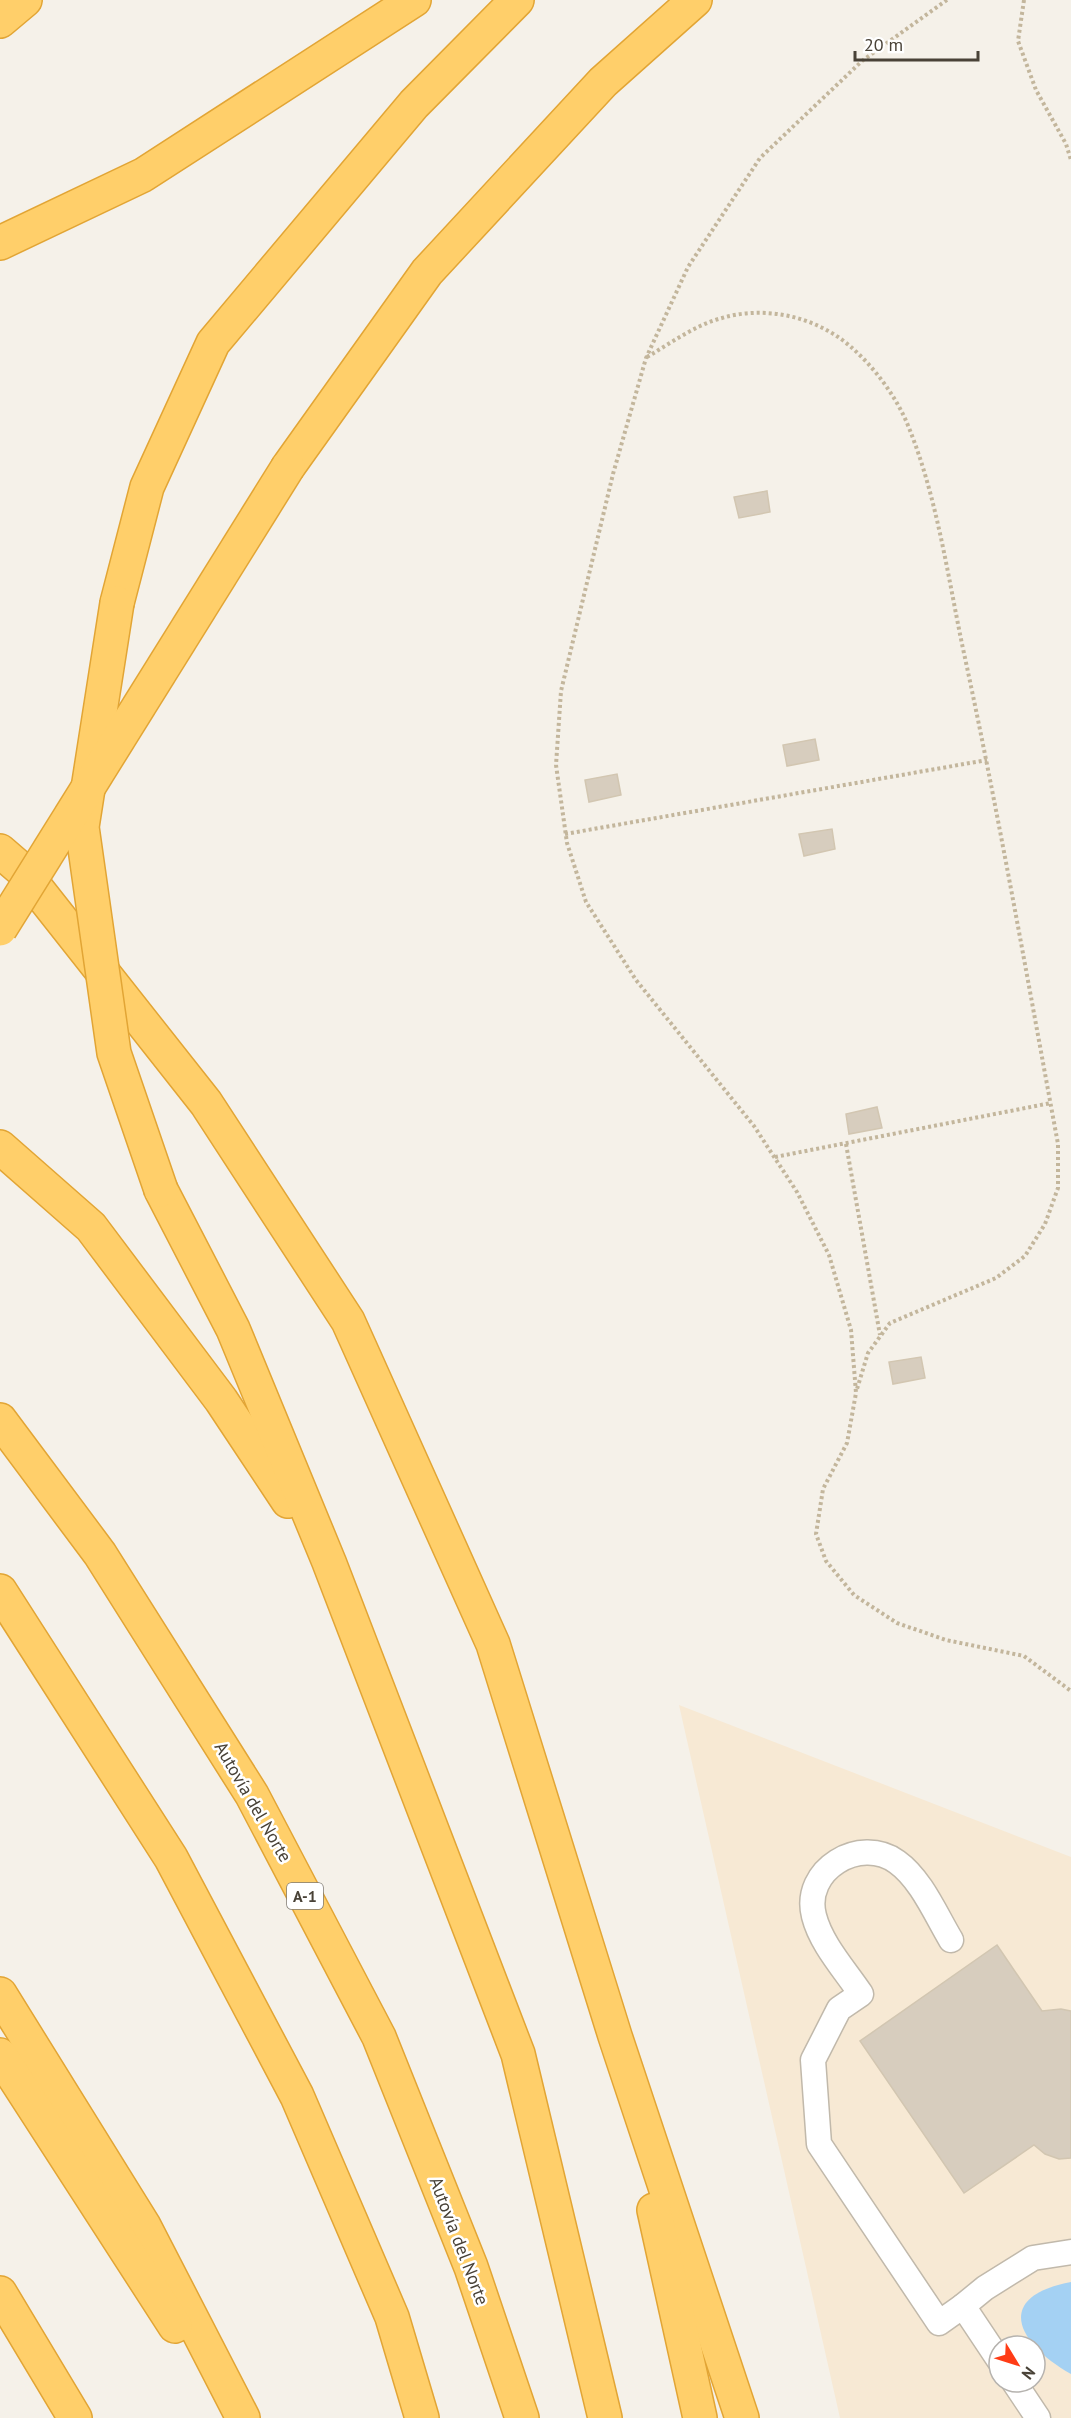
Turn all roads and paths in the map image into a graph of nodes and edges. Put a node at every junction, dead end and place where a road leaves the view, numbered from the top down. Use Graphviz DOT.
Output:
graph roads {
  1 [pos="25,0"];
  2 [pos="414,0"];
  3 [pos="517,0"];
  4 [pos="695,0"];
  5 [pos="947,0"];
  6 [pos="1024,0"];
  7 [pos="0,21"];
  8 [pos="1071,160"];
  9 [pos="0,243"];
  10 [pos="646,358"];
  11 [pos="987,760"];
  12 [pos="565,834"];
  13 [pos="0,851"];
  14 [pos="0,929"];
  15 [pos="1051,1103"];
  16 [pos="846,1144"];
  17 [pos="0,1147"];
  18 [pos="774,1157"];
  19 [pos="880,1335"];
  20 [pos="856,1393"];
  21 [pos="0,1420"];
  22 [pos="329,1562"];
  23 [pos="0,1590"];
  24 [pos="1071,1691"];
  25 [pos="951,1940"];
  26 [pos="0,1995"];
  27 [pos="615,2036"];
  28 [pos="0,2055"];
  29 [pos="1071,2252"];
  30 [pos="0,2293"];
  31 [pos="963,2306"];
  32 [pos="987,2342"];
  33 [pos="1022,2394"];
  34 [pos="75,2418"];
  35 [pos="234,2418"];
  36 [pos="243,2418"];
  37 [pos="422,2418"];
  38 [pos="522,2418"];
  39 [pos="605,2418"];
  40 [pos="700,2418"];
  41 [pos="742,2418"];
  42 [pos="1038,2418"];
  1 -- 7 [label="highway"];
  2 -- 9 [label="highway"];
  3 -- 22 [label="highway, bridge"];
  4 -- 14 [label="highway, bridge"];
  5 -- 10 [label="path"];
  6 -- 8 [label="path"];
  10 -- 11 [label="path"];
  10 -- 12 [label="path"];
  11 -- 12 [label="path"];
  11 -- 15 [label="path"];
  12 -- 18 [label="path"];
  13 -- 27 [label="highway"];
  15 -- 16 [label="path"];
  15 -- 19 [label="path"];
  16 -- 18 [label="path"];
  16 -- 19 [label="path"];
  17 -- 22 [label="highway"];
  18 -- 20 [label="path"];
  19 -- 20 [label="path"];
  20 -- 24 [label="path"];
  21 -- 38 [label="highway, Autovía del Norte / A-1"];
  22 -- 39 [label="highway"];
  23 -- 37 [label="highway"];
  25 -- 31 [label="lane"];
  26 -- 36 [label="highway"];
  27 -- 40 [label="highway"];
  27 -- 41 [label="highway"];
  28 -- 35 [label="highway"];
  29 -- 31 [label="lane"];
  30 -- 34 [label="highway"];
  31 -- 32 [label="lane"];
  33 -- 42 [label="lane"];
}
